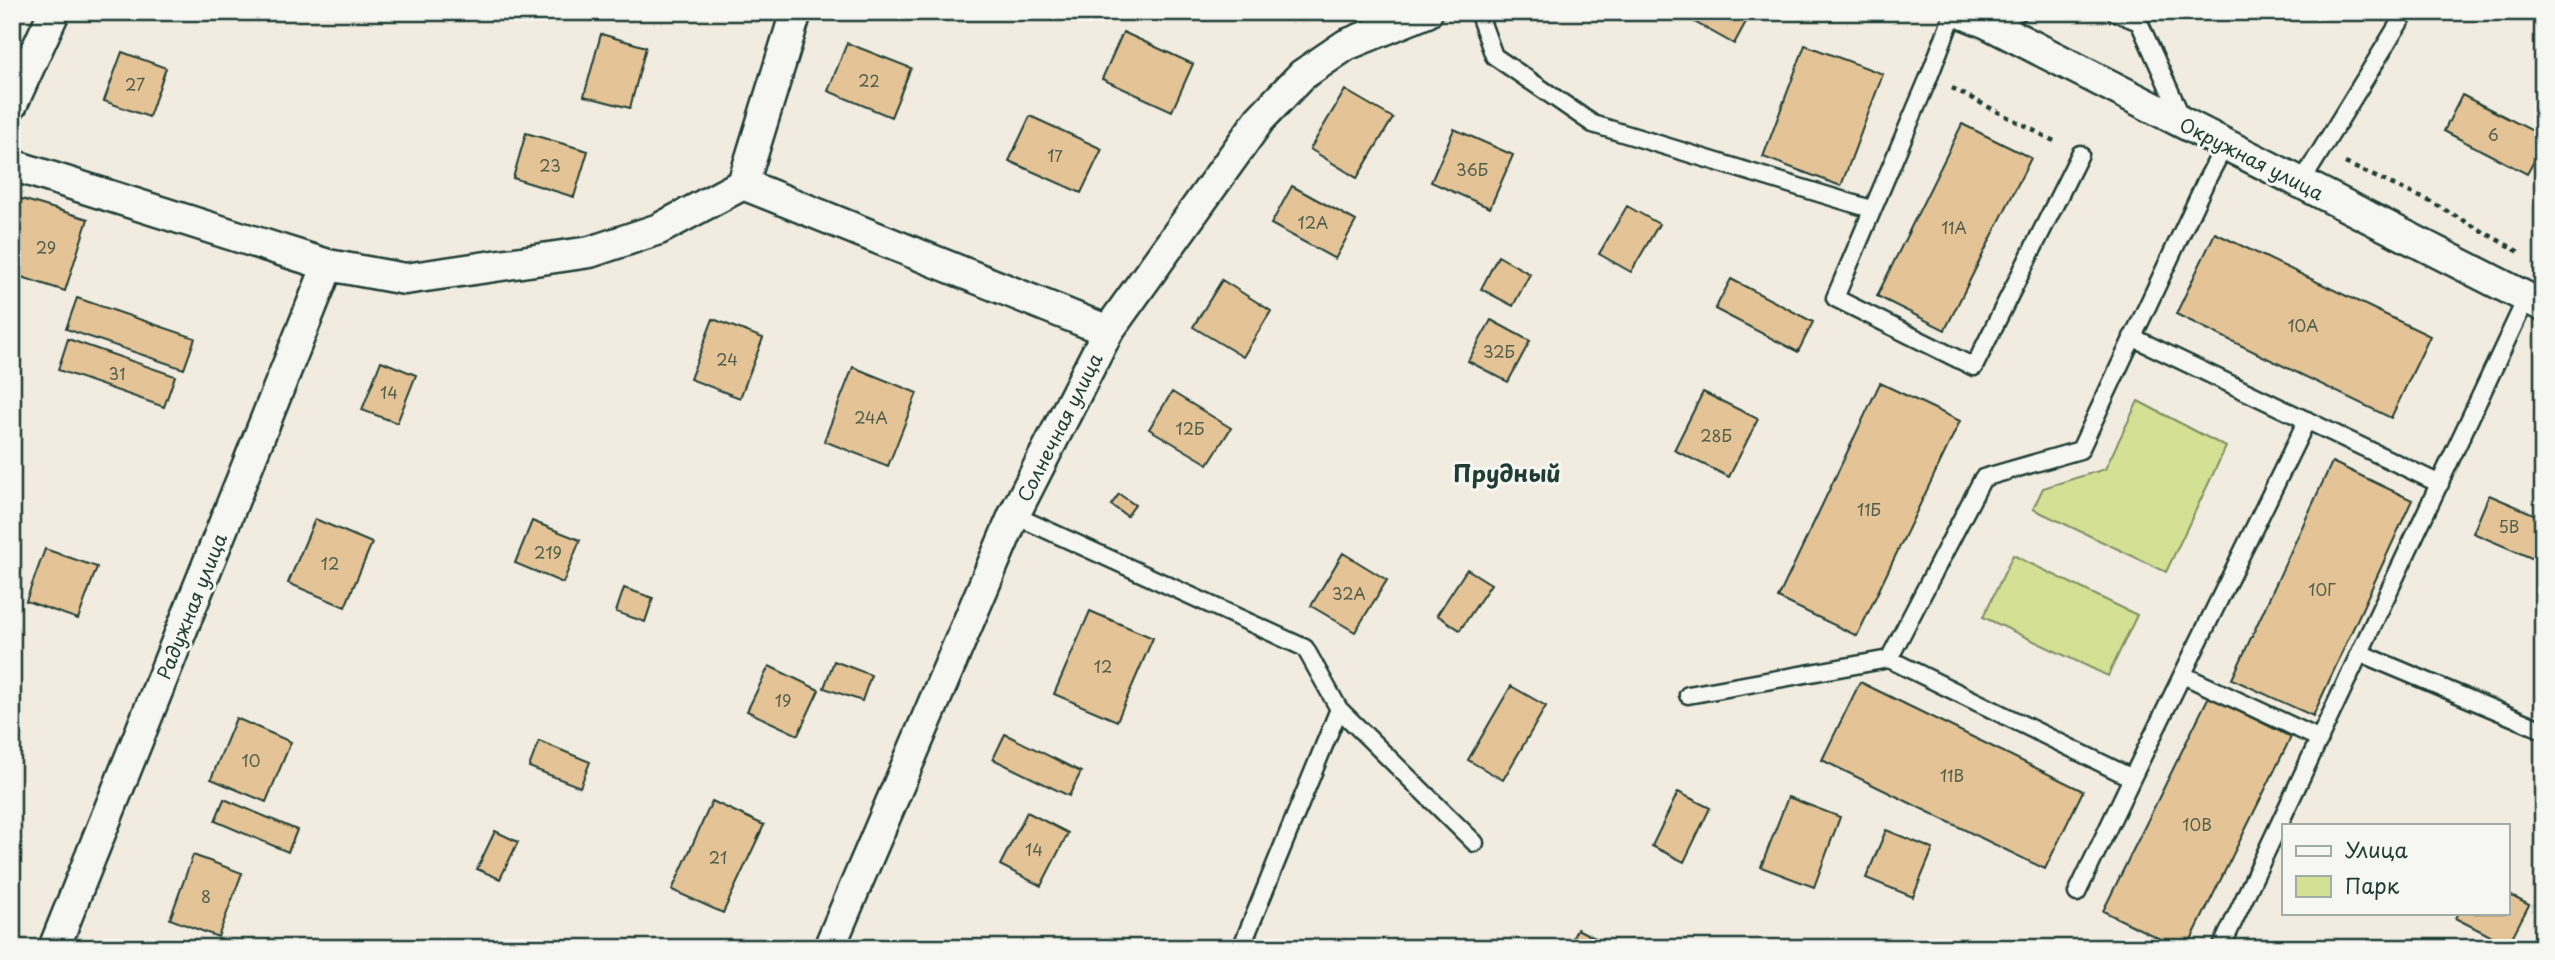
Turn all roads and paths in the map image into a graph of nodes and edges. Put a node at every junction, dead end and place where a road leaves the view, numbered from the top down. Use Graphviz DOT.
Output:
graph roads {
  1 [pos="54,12"];
  2 [pos="796,12"];
  3 [pos="1427,12"];
  4 [pos="1478,12"];
  5 [pos="1954,12"];
  6 [pos="2019,12"];
  7 [pos="2115,12"];
  8 [pos="2406,12"];
  9 [pos="1973,17"];
  10 [pos="1929,77"];
  11 [pos="12,104"];
  12 [pos="2184,122"];
  13 [pos="2225,145"];
  14 [pos="2080,154"];
  15 [pos="12,165"];
  16 [pos="2301,183"];
  17 [pos="743,184"];
  18 [pos="1871,209"];
  19 [pos="328,265"];
  20 [pos="2535,301"];
  21 [pos="1108,331"];
  22 [pos="2132,337"];
  23 [pos="2307,420"];
  24 [pos="2440,484"];
  25 [pos="1014,514"];
  26 [pos="2360,653"];
  27 [pos="1889,659"];
  28 [pos="2183,675"];
  29 [pos="1688,695"];
  30 [pos="1339,709"];
  31 [pos="2543,730"];
  32 [pos="2320,739"];
  33 [pos="2132,778"];
  34 [pos="1475,843"];
  35 [pos="2077,893"];
  36 [pos="54,948"];
  37 [pos="829,948"];
  38 [pos="1241,948"];
  39 [pos="2221,948"];
  1 -- 11 [label="street"];
  2 -- 17 [label="street"];
  3 -- 21 [label="street, Солнечная улица"];
  4 -- 18 [label="lane"];
  5 -- 10 [label="lane"];
  6 -- 9 [label="lane"];
  7 -- 12 [label="lane"];
  8 -- 16 [label="lane"];
  9 -- 12 [label="street, Окружная улица"];
  10 -- 14 [label="path"];
  10 -- 18 [label="lane"];
  12 -- 13 [label="street, Окружная улица"];
  13 -- 16 [label="street, Окружная улица"];
  13 -- 22 [label="lane"];
  14 -- 18 [label="lane"];
  15 -- 19 [label="street"];
  16 -- 20 [label="street, Окружная улица"];
  17 -- 19 [label="street"];
  17 -- 21 [label="street"];
  19 -- 36 [label="street, Радужная улица"];
  20 -- 24 [label="lane"];
  21 -- 25 [label="street, Солнечная улица"];
  22 -- 23 [label="lane"];
  22 -- 27 [label="lane"];
  23 -- 24 [label="lane"];
  23 -- 28 [label="lane"];
  24 -- 26 [label="lane"];
  25 -- 30 [label="lane"];
  25 -- 37 [label="street, Солнечная улица"];
  26 -- 31 [label="lane"];
  26 -- 32 [label="lane"];
  27 -- 29 [label="lane"];
  27 -- 33 [label="lane"];
  28 -- 32 [label="lane"];
  28 -- 33 [label="lane"];
  30 -- 34 [label="lane"];
  30 -- 38 [label="lane"];
  32 -- 39 [label="lane"];
  33 -- 35 [label="lane"];
}
